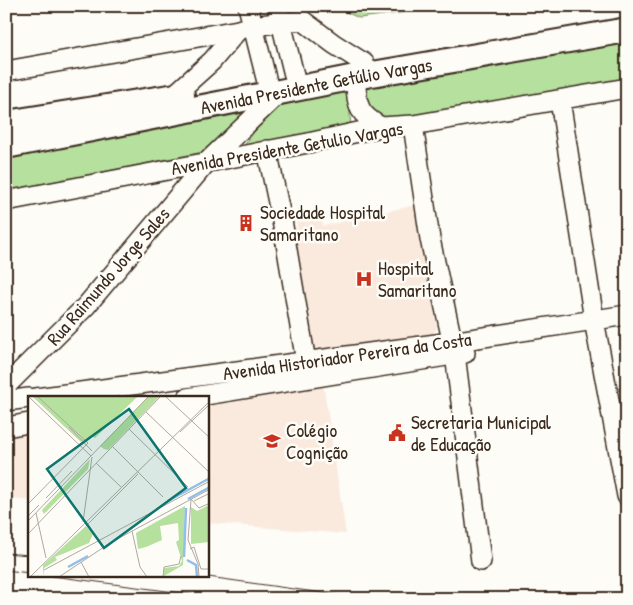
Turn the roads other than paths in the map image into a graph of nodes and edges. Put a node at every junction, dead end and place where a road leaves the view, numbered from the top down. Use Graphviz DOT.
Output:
graph roads {
  1 [pos="248,6"];
  2 [pos="301,13"];
  3 [pos="279,15"];
  4 [pos="627,17"];
  5 [pos="245,28"];
  6 [pos="627,30"];
  7 [pos="360,70"];
  8 [pos="6,71"];
  9 [pos="278,85"];
  10 [pos="627,88"];
  11 [pos="173,96"];
  12 [pos="560,100"];
  13 [pos="6,123"];
  14 [pos="413,125"];
  15 [pos="381,127"];
  16 [pos="6,146"];
  17 [pos="266,150"];
  18 [pos="206,162"];
  19 [pos="6,201"];
  20 [pos="627,315"];
  21 [pos="595,326"];
  22 [pos="627,327"];
  23 [pos="453,348"];
  24 [pos="306,362"];
  25 [pos="6,386"];
  26 [pos="51,396"];
  27 [pos="198,396"];
  28 [pos="28,398"];
  29 [pos="6,402"];
  30 [pos="28,423"];
  31 [pos="6,427"];
  32 [pos="627,496"];
  33 [pos="482,561"];
  1 -- 5 [label="street"];
  2 -- 3 [label="street"];
  2 -- 7 [label="street"];
  3 -- 5 [label="street"];
  3 -- 9 [label="street"];
  4 -- 7 [label="main road, Avenida Presidente Getúlio Vargas"];
  5 -- 8 [label="street"];
  5 -- 9 [label="street"];
  5 -- 11 [label="street"];
  6 -- 7 [label="main road, Avenida Presidente Getúlio Vargas"];
  7 -- 9 [label="main road, Avenida Presidente Getúlio Vargas"];
  7 -- 15 [label="street"];
  9 -- 11 [label="main road, Avenida Presidente Getúlio Vargas"];
  9 -- 16 [label="main road, Avenida Presidente Getúlio Vargas"];
  9 -- 18 [label="street, Rua Raimundo Jorge Sales"];
  10 -- 12 [label="street, Avenida Presidente Getulio Vargas"];
  11 -- 13 [label="main road, Avenida Presidente Getúlio Vargas"];
  12 -- 14 [label="street, Avenida Presidente Getulio Vargas"];
  12 -- 21 [label="street"];
  14 -- 15 [label="street, Avenida Presidente Getulio Vargas"];
  14 -- 23 [label="street"];
  15 -- 17 [label="street, Avenida Presidente Getulio Vargas"];
  17 -- 18 [label="street, Avenida Presidente Getulio Vargas"];
  17 -- 24 [label="street"];
  18 -- 19 [label="street, Avenida Presidente Getulio Vargas"];
  18 -- 25 [label="street, Rua Raimundo Jorge Sales"];
  20 -- 21 [label="street, Avenida Historiador Pereira da Costa"];
  21 -- 22 [label="street"];
  21 -- 23 [label="street, Avenida Historiador Pereira da Costa"];
  21 -- 32 [label="street"];
  23 -- 24 [label="street, Avenida Historiador Pereira da Costa"];
  23 -- 27 [label="street"];
  23 -- 33 [label="street"];
  24 -- 26 [label="street, Avenida Historiador Pereira da Costa"];
  28 -- 29 [label="street"];
  30 -- 31 [label="street"];
}
